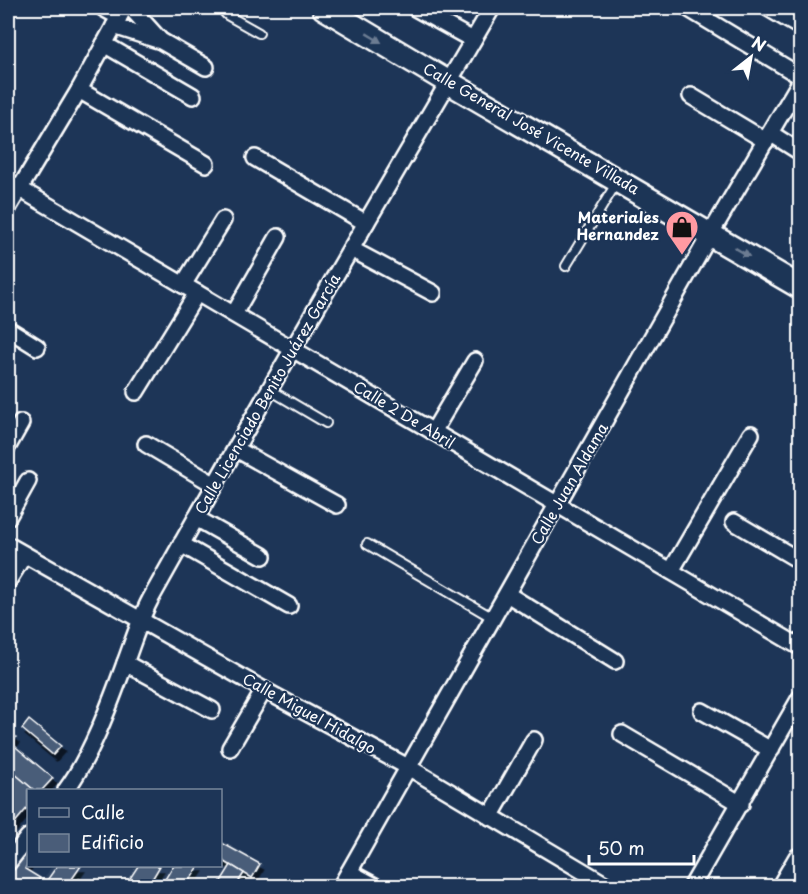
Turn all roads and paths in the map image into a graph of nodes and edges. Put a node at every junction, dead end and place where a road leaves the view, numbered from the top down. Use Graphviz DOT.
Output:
graph roads {
  1 [pos="103,8"];
  2 [pos="225,8"];
  3 [pos="324,8"];
  4 [pos="415,8"];
  5 [pos="492,8"];
  6 [pos="768,8"];
  7 [pos="689,9"];
  8 [pos="122,15"];
  9 [pos="801,27"];
  10 [pos="259,33"];
  11 [pos="473,40"];
  12 [pos="161,41"];
  13 [pos="104,44"];
  14 [pos="206,67"];
  15 [pos="801,76"];
  16 [pos="448,82"];
  17 [pos="801,82"];
  18 [pos="79,90"];
  19 [pos="193,96"];
  20 [pos="691,96"];
  21 [pos="768,137"];
  22 [pos="801,152"];
  23 [pos="255,158"];
  24 [pos="206,164"];
  25 [pos="618,180"];
  26 [pos="13,185"];
  27 [pos="8,208"];
  28 [pos="223,220"];
  29 [pos="366,223"];
  30 [pos="711,233"];
  31 [pos="278,237"];
  32 [pos="351,249"];
  33 [pos="566,266"];
  34 [pos="799,282"];
  35 [pos="183,285"];
  36 [pos="197,293"];
  37 [pos="433,293"];
  38 [pos="234,314"];
  39 [pos="8,329"];
  40 [pos="37,347"];
  41 [pos="293,349"];
  42 [pos="475,361"];
  43 [pos="270,390"];
  44 [pos="136,392"];
  45 [pos="21,423"];
  46 [pos="326,423"];
  47 [pos="433,432"];
  48 [pos="751,434"];
  49 [pos="146,444"];
  50 [pos="8,446"];
  51 [pos="236,449"];
  52 [pos="28,481"];
  53 [pos="215,485"];
  54 [pos="337,506"];
  55 [pos="558,506"];
  56 [pos="8,517"];
  57 [pos="196,518"];
  58 [pos="734,522"];
  59 [pos="181,544"];
  60 [pos="367,544"];
  61 [pos="8,545"];
  62 [pos="24,555"];
  63 [pos="263,556"];
  64 [pos="801,561"];
  65 [pos="671,571"];
  66 [pos="8,581"];
  67 [pos="507,594"];
  68 [pos="289,606"];
  69 [pos="493,618"];
  70 [pos="139,619"];
  71 [pos="801,647"];
  72 [pos="615,661"];
  73 [pos="125,663"];
  74 [pos="264,690"];
  75 [pos="801,698"];
  76 [pos="212,710"];
  77 [pos="702,711"];
  78 [pos="622,734"];
  79 [pos="534,740"];
  80 [pos="230,748"];
  81 [pos="771,750"];
  82 [pos="408,767"];
  83 [pos="67,789"];
  84 [pos="741,804"];
  85 [pos="490,817"];
  86 [pos="27,838"];
  87 [pos="797,857"];
  88 [pos="8,862"];
  89 [pos="349,872"];
  90 [pos="341,886"];
  91 [pos="375,886"];
  92 [pos="608,886"];
  93 [pos="692,886"];
  94 [pos="780,886"];
  1 -- 8 [label="street"];
  2 -- 10 [label="lane"];
  3 -- 16 [label="main road, Calle General José Vicente Villada, one-way"];
  4 -- 11 [label="street"];
  5 -- 11 [label="street, Calle Licenciado Benito Juárez García"];
  6 -- 9 [label="street"];
  7 -- 15 [label="street"];
  8 -- 12 [label="street"];
  8 -- 12 [label="street"];
  8 -- 13 [label="street"];
  11 -- 16 [label="street, Calle Licenciado Benito Juárez García"];
  12 -- 14 [label="street"];
  13 -- 18 [label="street"];
  13 -- 19 [label="street"];
  16 -- 25 [label="main road, Calle General José Vicente Villada"];
  16 -- 29 [label="street, Calle Licenciado Benito Juárez García"];
  17 -- 21 [label="street, Calle Juan Aldama"];
  18 -- 24 [label="street"];
  18 -- 26 [label="street"];
  20 -- 21 [label="street"];
  21 -- 22 [label="street"];
  21 -- 30 [label="street, Calle Juan Aldama"];
  23 -- 29 [label="street"];
  25 -- 30 [label="main road, Calle General José Vicente Villada"];
  25 -- 33 [label="lane"];
  26 -- 27 [label="street"];
  26 -- 35 [label="street, Calle 2 De Abril"];
  28 -- 35 [label="street"];
  29 -- 32 [label="street, Calle Licenciado Benito Juárez García"];
  30 -- 34 [label="main road, Calle General José Vicente Villada, one-way"];
  30 -- 55 [label="street, Calle Juan Aldama"];
  31 -- 38 [label="street"];
  32 -- 37 [label="street"];
  32 -- 41 [label="street, Calle Licenciado Benito Juárez García"];
  35 -- 36 [label="street, Calle 2 De Abril"];
  36 -- 38 [label="street, Calle 2 De Abril"];
  36 -- 44 [label="street"];
  38 -- 41 [label="street, Calle 2 De Abril"];
  39 -- 40 [label="street"];
  41 -- 43 [label="street, Calle Licenciado Benito Juárez García"];
  41 -- 47 [label="street, Calle 2 De Abril"];
  42 -- 47 [label="street"];
  43 -- 46 [label="lane"];
  43 -- 51 [label="street, Calle Licenciado Benito Juárez García"];
  45 -- 50 [label="street"];
  47 -- 55 [label="street, Calle 2 De Abril"];
  48 -- 65 [label="street"];
  49 -- 53 [label="street"];
  51 -- 53 [label="street, Calle Licenciado Benito Juárez García"];
  51 -- 54 [label="street"];
  52 -- 56 [label="street"];
  53 -- 57 [label="street, Calle Licenciado Benito Juárez García"];
  55 -- 65 [label="street, Calle 2 De Abril"];
  55 -- 67 [label="street, Calle Juan Aldama"];
  57 -- 59 [label="street, Calle Licenciado Benito Juárez García"];
  57 -- 63 [label="street"];
  58 -- 64 [label="street"];
  59 -- 68 [label="street"];
  59 -- 70 [label="street, Calle Licenciado Benito Juárez García"];
  60 -- 69 [label="lane"];
  61 -- 62 [label="street, Calle Miguel Hidalgo"];
  62 -- 66 [label="street"];
  62 -- 70 [label="street, Calle Miguel Hidalgo"];
  65 -- 71 [label="street, Calle 2 De Abril"];
  67 -- 69 [label="street, Calle Juan Aldama"];
  67 -- 72 [label="street"];
  69 -- 82 [label="street, Calle Juan Aldama"];
  70 -- 73 [label="street, Calle Licenciado Benito Juárez García"];
  70 -- 74 [label="street, Calle Miguel Hidalgo"];
  73 -- 76 [label="street"];
  73 -- 83 [label="street, Calle Licenciado Benito Juárez García"];
  74 -- 80 [label="street"];
  74 -- 82 [label="street, Calle Miguel Hidalgo"];
  75 -- 81 [label="street"];
  77 -- 81 [label="street"];
  78 -- 84 [label="street"];
  79 -- 85 [label="street"];
  81 -- 84 [label="street"];
  82 -- 85 [label="street, Calle Miguel Hidalgo"];
  82 -- 89 [label="street, Calle Juan Aldama"];
  84 -- 93 [label="street"];
  85 -- 92 [label="street, Calle Miguel Hidalgo"];
  86 -- 88 [label="street"];
  87 -- 94 [label="street"];
  89 -- 90 [label="street, Calle Juan Aldama"];
  89 -- 91 [label="street"];
}
